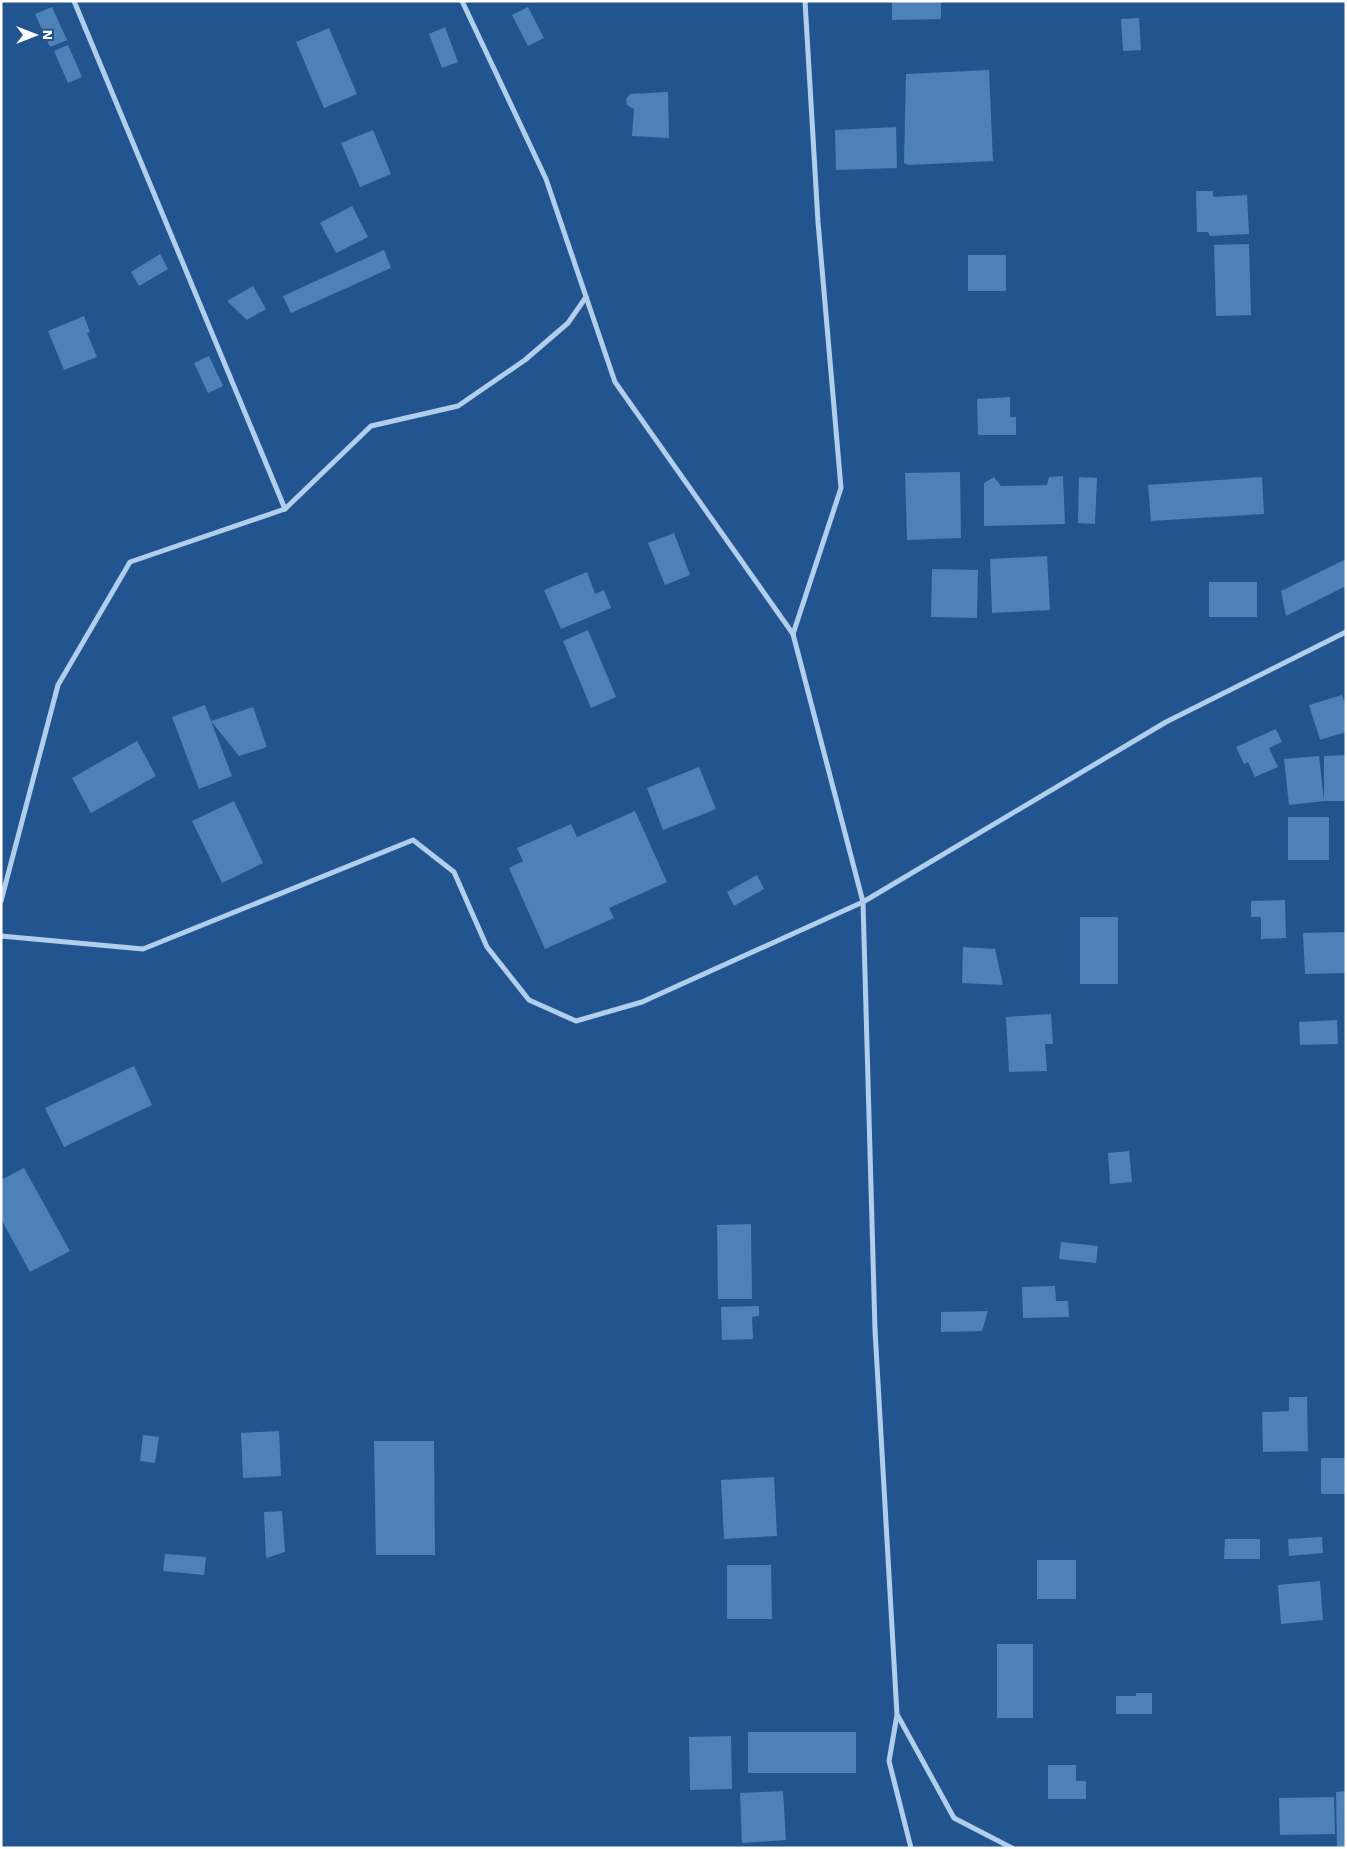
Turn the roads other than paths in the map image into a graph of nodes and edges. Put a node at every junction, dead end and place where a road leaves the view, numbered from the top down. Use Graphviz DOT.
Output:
graph roads {
  1 [pos="74,1"];
  2 [pos="462,1"];
  3 [pos="805,1"];
  4 [pos="586,297"];
  5 [pos="284,509"];
  6 [pos="1346,632"];
  7 [pos="793,634"];
  8 [pos="1,901"];
  9 [pos="863,902"];
  10 [pos="1,936"];
  11 [pos="897,1715"];
  12 [pos="911,1848"];
  13 [pos="1012,1848"];
  1 -- 5 [label="street"];
  2 -- 4 [label="street"];
  3 -- 7 [label="street"];
  4 -- 5 [label="street"];
  4 -- 7 [label="street"];
  5 -- 8 [label="street"];
  6 -- 9 [label="street"];
  7 -- 9 [label="street"];
  9 -- 10 [label="street"];
  9 -- 11 [label="street"];
  11 -- 12 [label="street"];
  11 -- 13 [label="street"];
}
